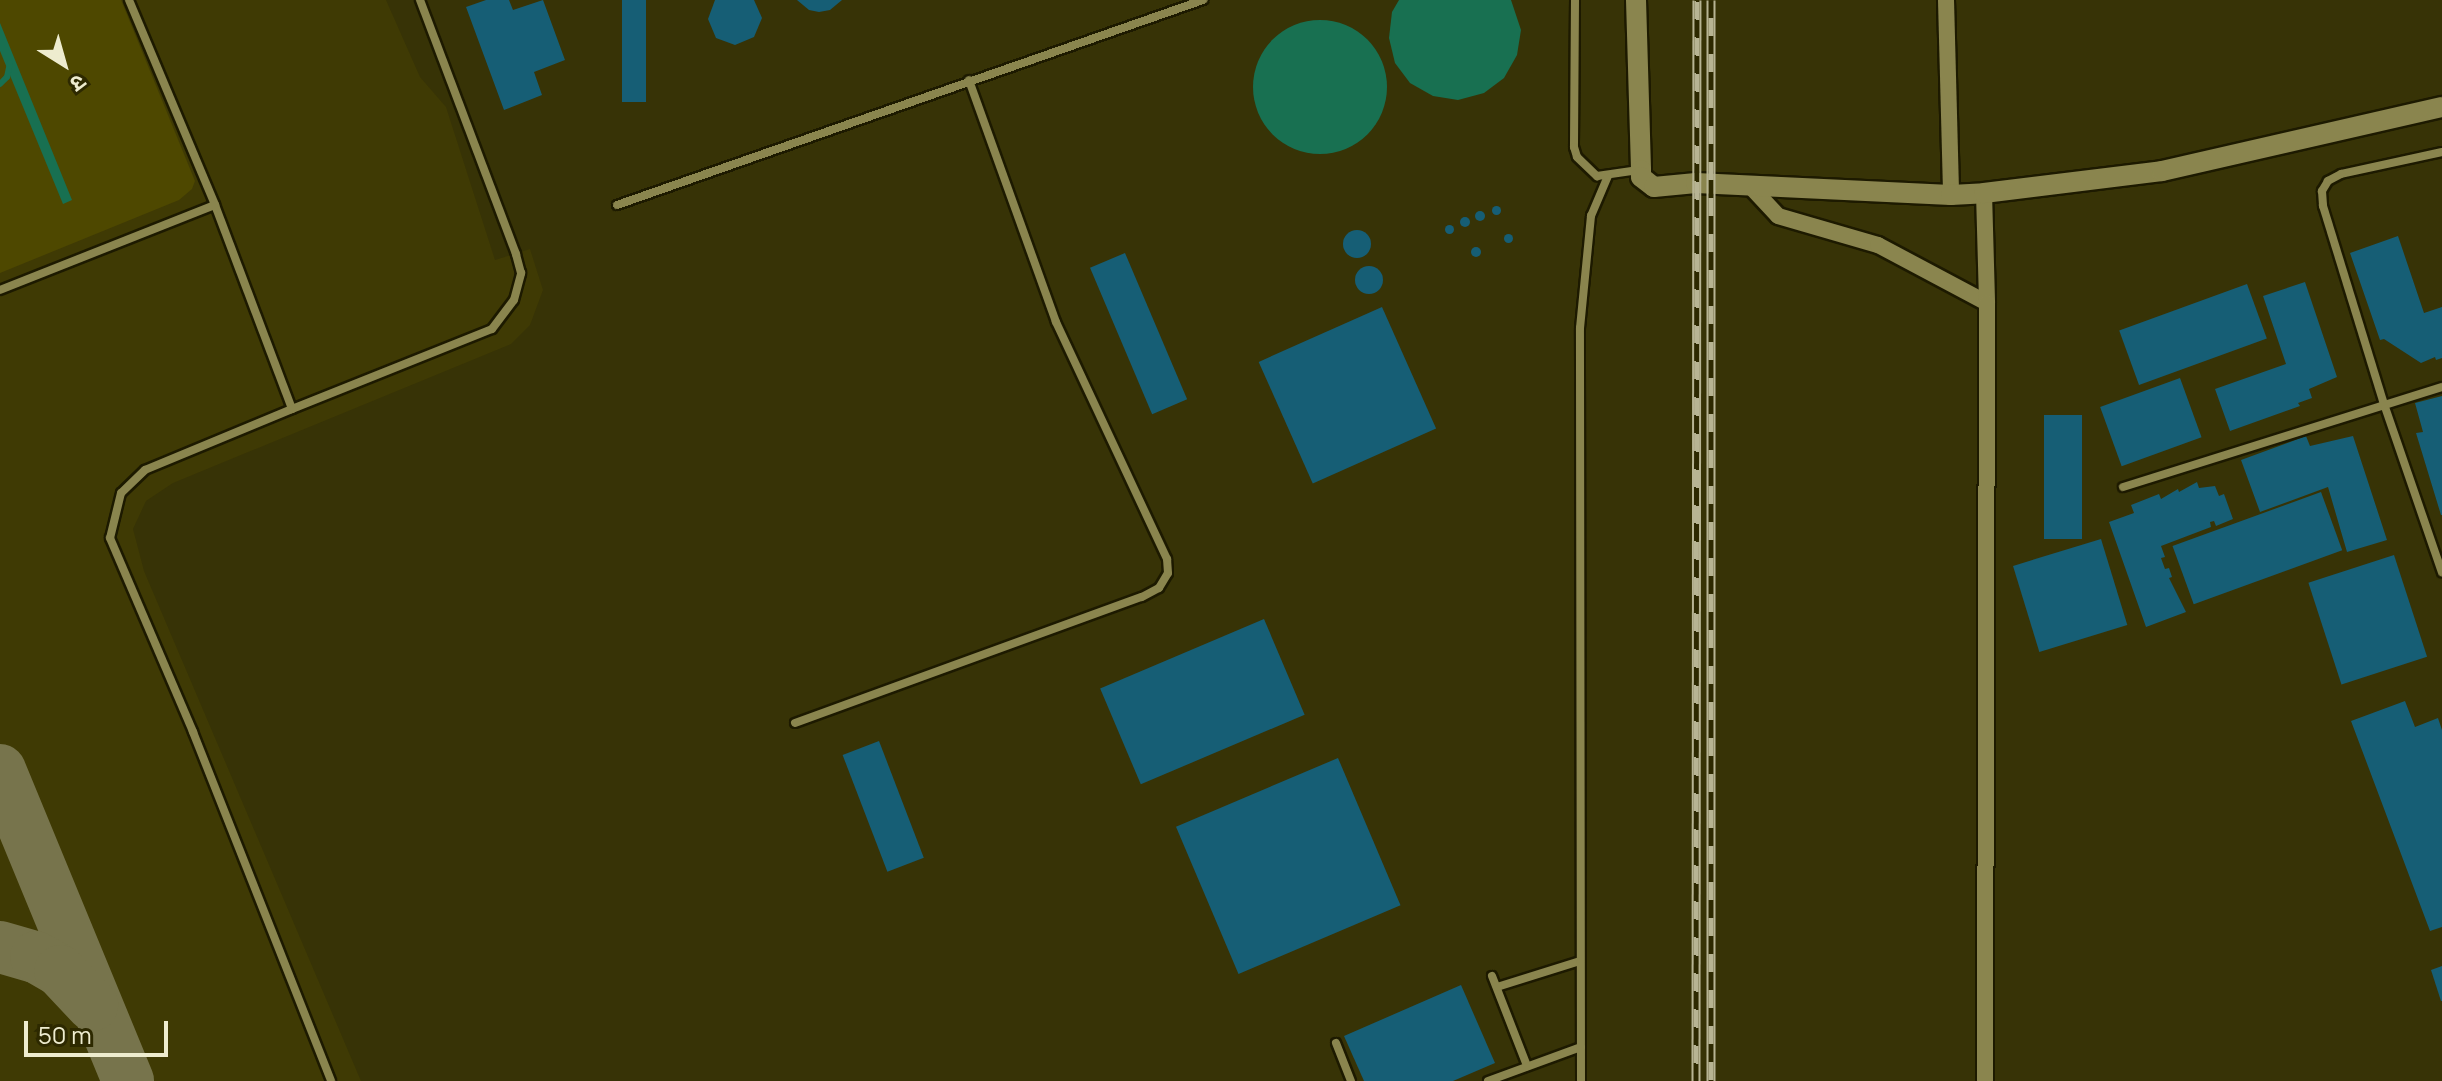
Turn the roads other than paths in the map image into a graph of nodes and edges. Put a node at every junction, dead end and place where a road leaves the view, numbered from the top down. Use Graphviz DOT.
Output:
graph roads {
  1 [pos="129,0"];
  2 [pos="420,0"];
  3 [pos="1203,0"];
  4 [pos="1575,0"];
  5 [pos="1636,0"];
  6 [pos="1946,0"];
  7 [pos="969,80"];
  8 [pos="2442,107"];
  9 [pos="2442,152"];
  10 [pos="1641,170"];
  11 [pos="1608,176"];
  12 [pos="1752,188"];
  13 [pos="1984,193"];
  14 [pos="1951,195"];
  15 [pos="215,205"];
  16 [pos="617,205"];
  17 [pos="0,290"];
  18 [pos="1987,303"];
  19 [pos="2442,387"];
  20 [pos="2384,404"];
  21 [pos="292,409"];
  22 [pos="2123,487"];
  23 [pos="2442,572"];
  24 [pos="795,723"];
  25 [pos="1580,961"];
  26 [pos="1492,976"];
  27 [pos="1497,987"];
  28 [pos="1336,1043"];
  29 [pos="1581,1047"];
  30 [pos="1527,1066"];
  31 [pos="331,1081"];
  32 [pos="1351,1081"];
  33 [pos="1488,1081"];
  34 [pos="1581,1081"];
  35 [pos="1985,1081"];
  1 -- 15 [label="lane"];
  2 -- 21 [label="lane"];
  3 -- 7 [label="lane"];
  4 -- 11 [label="lane"];
  5 -- 10 [label="street"];
  6 -- 14 [label="street"];
  7 -- 16 [label="lane"];
  7 -- 24 [label="lane"];
  8 -- 13 [label="street"];
  9 -- 20 [label="lane"];
  10 -- 11 [label="lane"];
  10 -- 12 [label="street"];
  11 -- 25 [label="lane"];
  12 -- 14 [label="street"];
  12 -- 18 [label="street"];
  13 -- 14 [label="street"];
  13 -- 18 [label="street"];
  15 -- 17 [label="lane"];
  15 -- 21 [label="lane"];
  18 -- 35 [label="street"];
  19 -- 20 [label="lane"];
  20 -- 22 [label="lane"];
  20 -- 23 [label="lane"];
  21 -- 31 [label="lane"];
  25 -- 27 [label="lane"];
  25 -- 29 [label="lane"];
  26 -- 27 [label="lane"];
  27 -- 30 [label="lane"];
  28 -- 32 [label="lane"];
  29 -- 30 [label="lane"];
  29 -- 34 [label="lane"];
  30 -- 33 [label="lane"];
}
